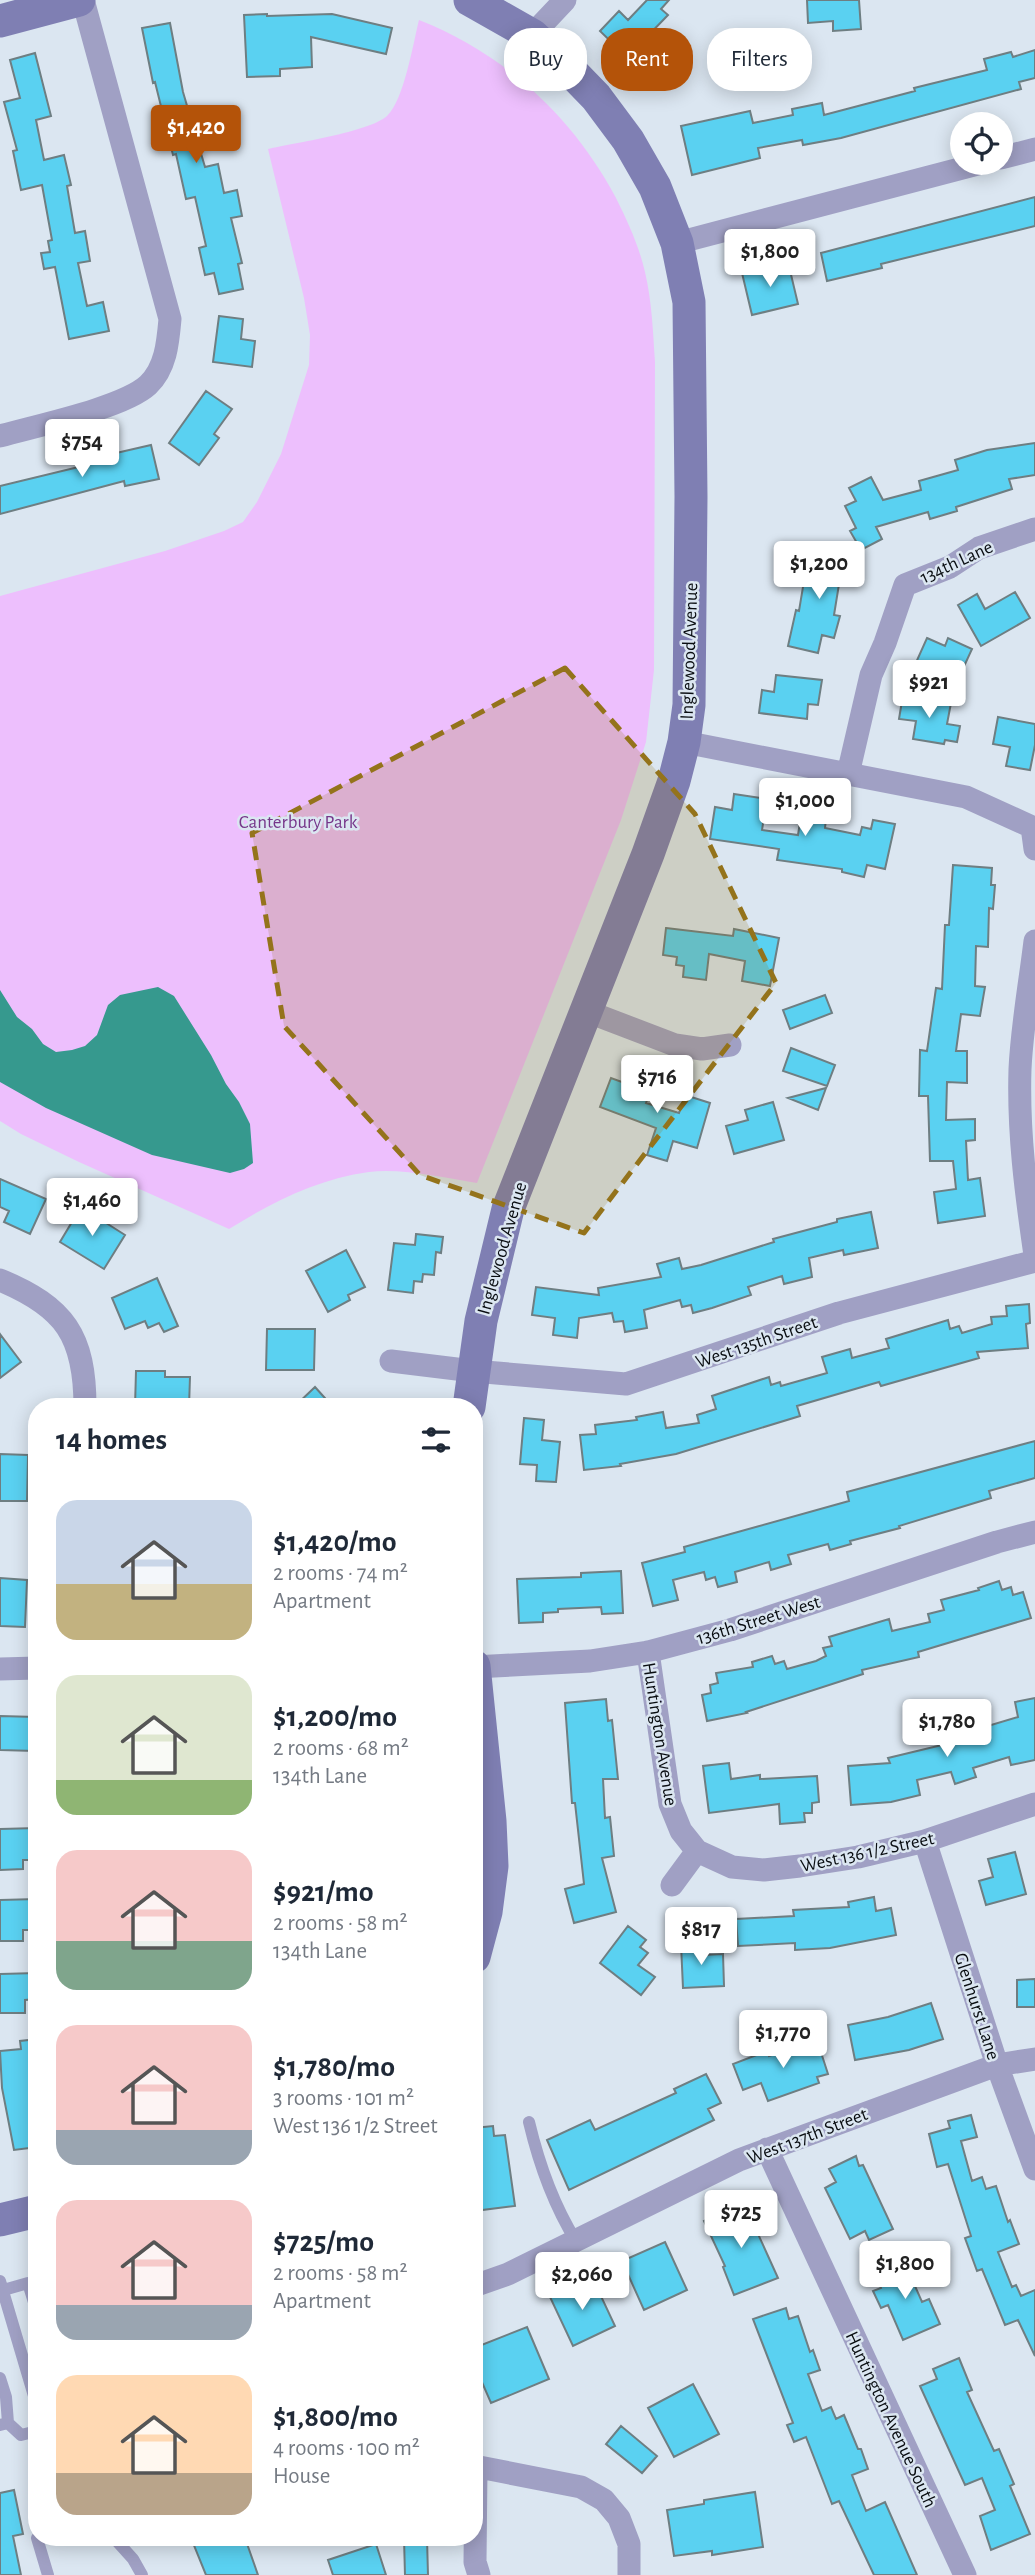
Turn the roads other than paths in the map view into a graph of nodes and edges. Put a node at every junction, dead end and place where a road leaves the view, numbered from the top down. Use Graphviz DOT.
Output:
graph roads {
  1 [pos="81,0"];
  2 [pos="470,0"];
  3 [pos="565,0"];
  4 [pos="0,21"];
  5 [pos="518,28"];
  6 [pos="539,28"];
  7 [pos="587,88"];
  8 [pos="1035,149"];
  9 [pos="1013,155"];
  10 [pos="950,171"];
  11 [pos="677,243"];
  12 [pos="0,436"];
  13 [pos="1035,529"];
  14 [pos="684,741"];
  15 [pos="848,774"];
  16 [pos="1033,838"];
  17 [pos="1035,941"];
  18 [pos="586,1011"];
  19 [pos="730,1045"];
  20 [pos="1035,1258"];
  21 [pos="0,1280"];
  22 [pos="391,1361"];
  23 [pos="473,1371"];
  24 [pos="85,1398"];
  25 [pos="470,1398"];
  26 [pos="1035,1532"];
  27 [pos="648,1652"];
  28 [pos="483,1666"];
  29 [pos="28,1668"];
  30 [pos="0,1669"];
  31 [pos="483,1753"];
  32 [pos="1035,1804"];
  33 [pos="925,1841"];
  34 [pos="697,1851"];
  35 [pos="672,1885"];
  36 [pos="483,1923"];
  37 [pos="1035,2059"];
  38 [pos="997,2064"];
  39 [pos="529,2122"];
  40 [pos="767,2149"];
  41 [pos="1035,2169"];
  42 [pos="28,2202"];
  43 [pos="0,2208"];
  44 [pos="28,2213"];
  45 [pos="0,2220"];
  46 [pos="576,2241"];
  47 [pos="28,2283"];
  48 [pos="483,2283"];
  49 [pos="1,2287"];
  50 [pos="28,2376"];
  51 [pos="0,2378"];
  52 [pos="4,2424"];
  53 [pos="28,2433"];
  54 [pos="483,2469"];
  55 [pos="39,2546"];
  56 [pos="121,2546"];
  57 [pos="475,2546"];
  58 [pos="48,2575"];
  59 [pos="142,2575"];
  60 [pos="479,2575"];
  61 [pos="629,2575"];
  62 [pos="965,2575"];
  1 -- 4 [label="street"];
  1 -- 12 [label="street"];
  2 -- 5 [label="street, Inglewood Avenue"];
  3 -- 6 [label="street"];
  7 -- 11 [label="street, Inglewood Avenue"];
  8 -- 9 [label="street"];
  10 -- 11 [label="street"];
  11 -- 14 [label="street, Inglewood Avenue"];
  13 -- 15 [label="street, 134th Lane"];
  14 -- 15 [label="street"];
  14 -- 18 [label="street, Inglewood Avenue"];
  15 -- 16 [label="street"];
  17 -- 20 [label="street"];
  18 -- 19 [label="street"];
  18 -- 23 [label="street, Inglewood Avenue"];
  20 -- 23 [label="street, West 135th Street"];
  21 -- 24 [label="street"];
  22 -- 23 [label="street"];
  23 -- 25 [label="street, Inglewood Avenue"];
  26 -- 27 [label="street, 136th Street West"];
  27 -- 28 [label="street, 136th Street West"];
  27 -- 34 [label="street, Huntington Avenue"];
  29 -- 30 [label="street"];
  31 -- 36 [label="street"];
  32 -- 33 [label="street, West 136 1/2 Street"];
  33 -- 34 [label="street, West 136 1/2 Street"];
  33 -- 38 [label="street, Glenhurst Lane"];
  34 -- 35 [label="street"];
  37 -- 38 [label="street, West 137th Street"];
  38 -- 40 [label="street, West 137th Street"];
  38 -- 41 [label="street, Glenhurst Lane"];
  39 -- 46 [label="lane"];
  40 -- 46 [label="street, West 137th Street"];
  40 -- 62 [label="street, Huntington Avenue South"];
  42 -- 43 [label="street"];
  44 -- 45 [label="street"];
  46 -- 48 [label="street, West 137th Street"];
  47 -- 49 [label="lane"];
  49 -- 50 [label="lane"];
  51 -- 52 [label="lane"];
  52 -- 53 [label="lane"];
  54 -- 61 [label="street"];
  55 -- 58 [label="lane"];
  56 -- 59 [label="lane"];
  57 -- 60 [label="street"];
}
